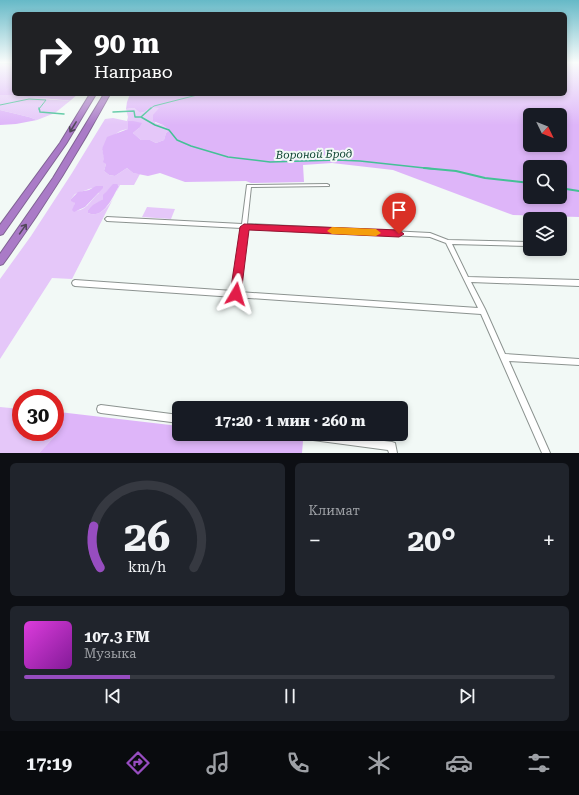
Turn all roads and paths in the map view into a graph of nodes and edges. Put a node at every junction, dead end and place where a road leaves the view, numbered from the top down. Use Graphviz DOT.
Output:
graph roads {
  1 [pos="93,96"];
  2 [pos="106,96"];
  3 [pos="327,185"];
  4 [pos="108,219"];
  5 [pos="244,227"];
  6 [pos="0,232"];
  7 [pos="448,242"];
  8 [pos="523,244"];
  9 [pos="0,261"];
  10 [pos="468,279"];
  11 [pos="75,283"];
  12 [pos="579,283"];
  13 [pos="236,294"];
  14 [pos="483,312"];
  15 [pos="503,357"];
  16 [pos="579,362"];
  17 [pos="101,409"];
  18 [pos="172,418"];
  19 [pos="353,441"];
  20 [pos="393,453"];
  21 [pos="546,453"];
  1 -- 6 [label="highway, one-way"];
  9 -- 2 [label="highway, one-way"];
  3 -- 5 [label="street"];
  4 -- 5 [label="street"];
  5 -- 7 [label="street"];
  5 -- 13 [label="street"];
  7 -- 8 [label="street"];
  7 -- 10 [label="street"];
  10 -- 12 [label="street"];
  10 -- 14 [label="street"];
  11 -- 13 [label="street"];
  13 -- 14 [label="street"];
  14 -- 15 [label="street"];
  15 -- 16 [label="street"];
  15 -- 21 [label="street"];
  17 -- 18 [label="street"];
  19 -- 20 [label="street"];
}
